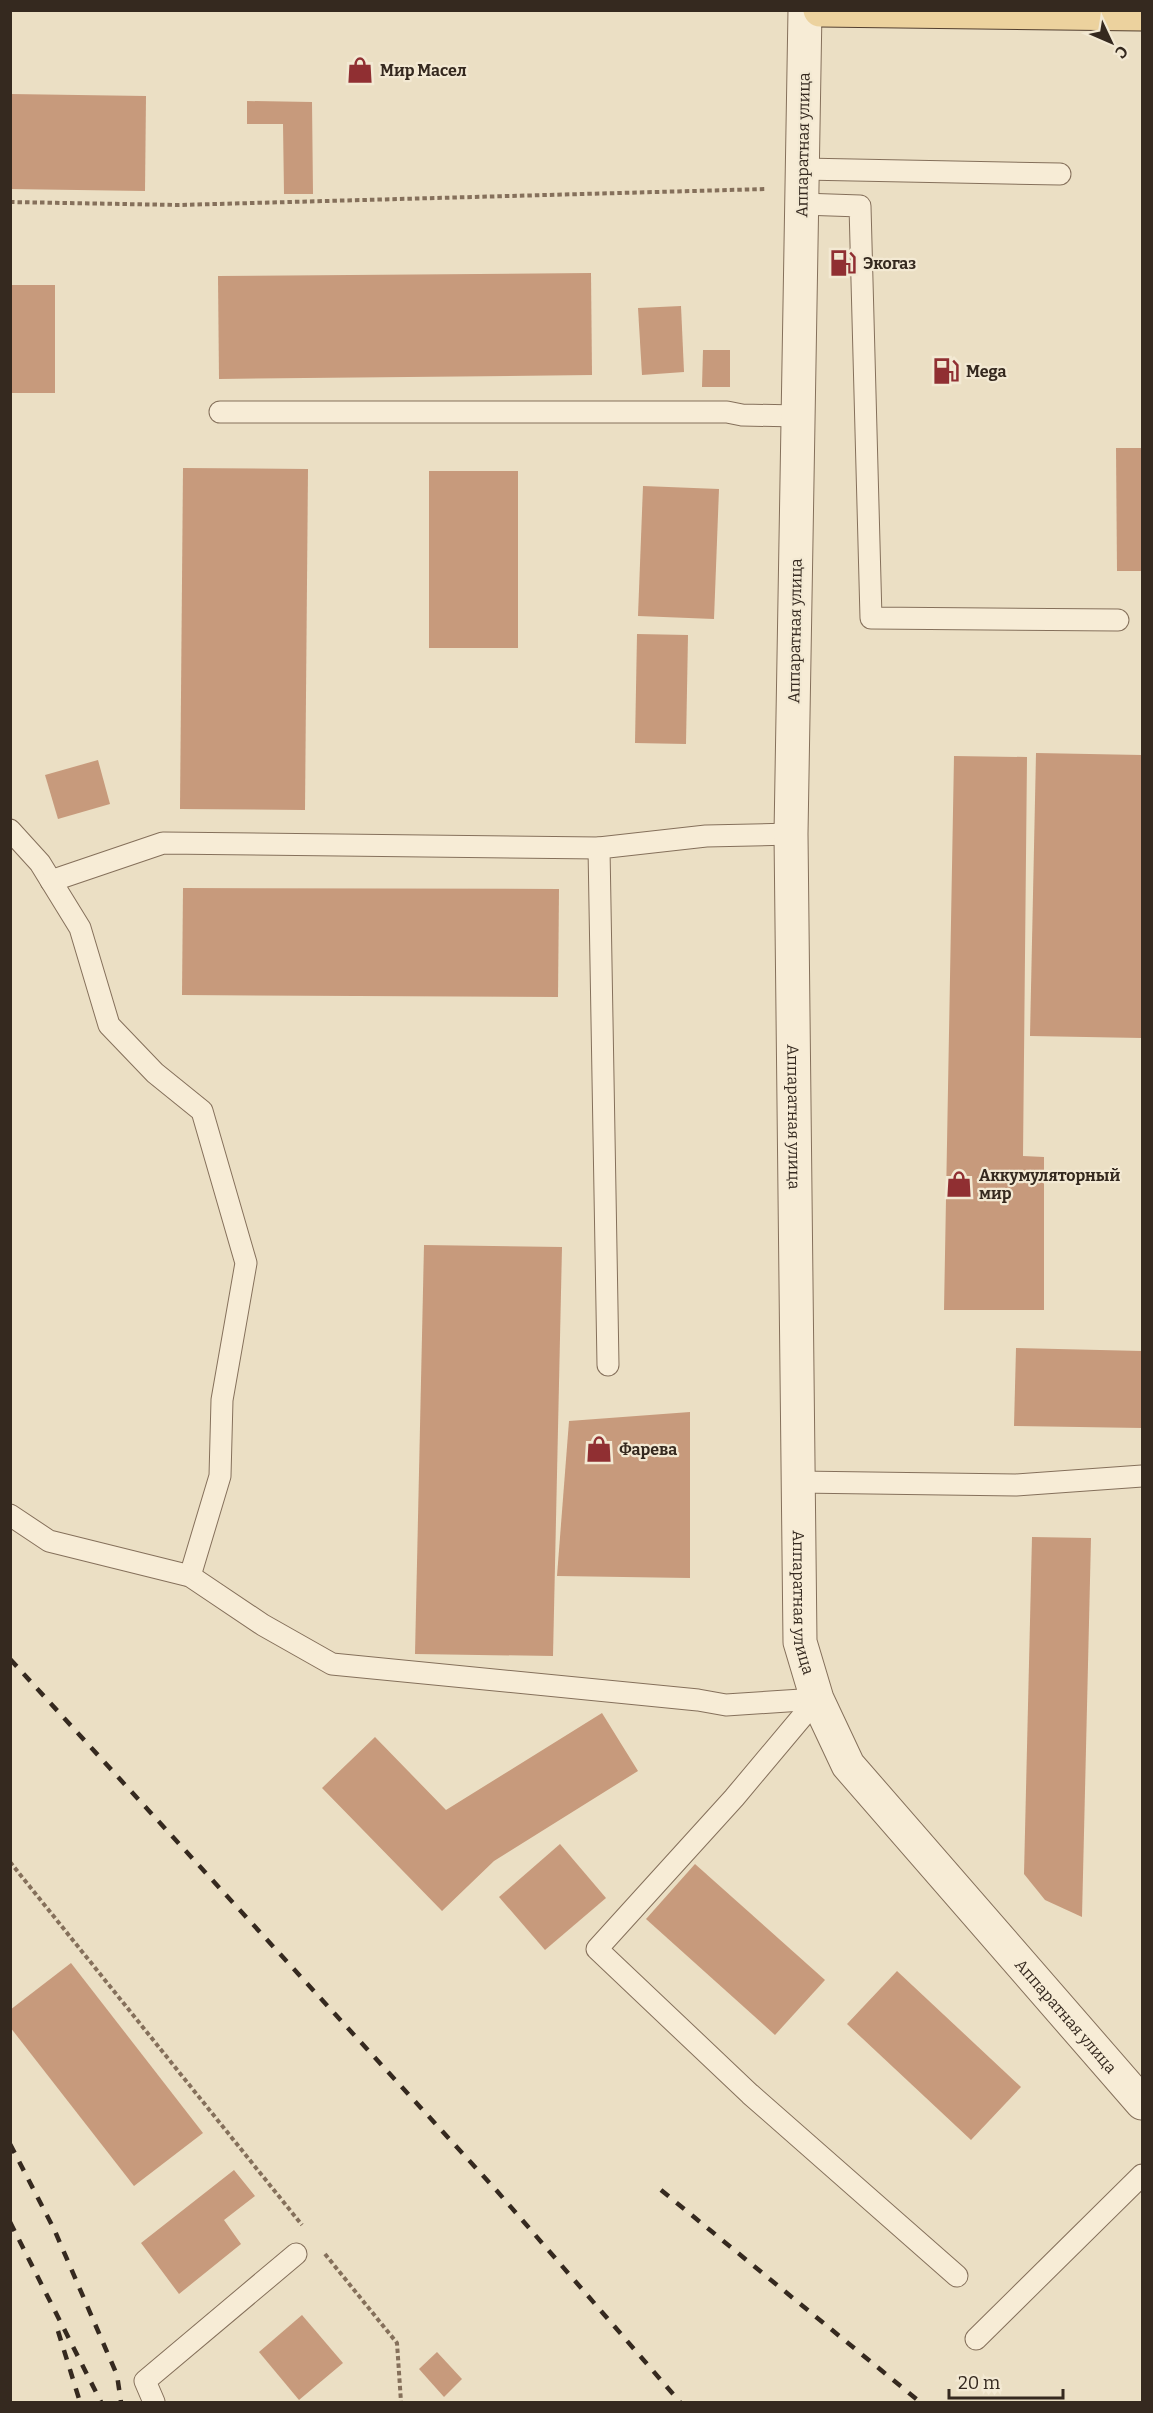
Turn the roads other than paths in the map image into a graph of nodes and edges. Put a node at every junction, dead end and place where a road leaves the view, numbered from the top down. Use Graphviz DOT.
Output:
graph roads {
  1 [pos="805,10"];
  2 [pos="820,10"];
  3 [pos="1143,14"];
  4 [pos="1060,174"];
  5 [pos="802,187"];
  6 [pos="220,412"];
  7 [pos="798,416"];
  8 [pos="1119,620"];
  9 [pos="10,830"];
  10 [pos="791,834"];
  11 [pos="599,848"];
  12 [pos="51,881"];
  13 [pos="608,1365"];
  14 [pos="1143,1476"];
  15 [pos="798,1482"];
  16 [pos="10,1515"];
  17 [pos="190,1576"];
  18 [pos="817,1699"];
  19 [pos="1143,2103"];
  20 [pos="1143,2175"];
  21 [pos="296,2254"];
  22 [pos="957,2276"];
  23 [pos="976,2339"];
  24 [pos="154,2403"];
  1 -- 5 [label="street, Аппаратная улица"];
  2 -- 3 [label="main road"];
  4 -- 5 [label="lane"];
  5 -- 7 [label="street, Аппаратная улица"];
  5 -- 8 [label="lane"];
  6 -- 7 [label="lane"];
  7 -- 10 [label="street, Аппаратная улица"];
  9 -- 12 [label="lane"];
  10 -- 11 [label="lane"];
  10 -- 15 [label="street, Аппаратная улица"];
  11 -- 12 [label="lane"];
  11 -- 13 [label="lane"];
  12 -- 17 [label="lane"];
  14 -- 15 [label="lane"];
  15 -- 18 [label="street, Аппаратная улица"];
  16 -- 17 [label="lane"];
  17 -- 18 [label="lane"];
  18 -- 19 [label="street, Аппаратная улица"];
  18 -- 22 [label="lane"];
  20 -- 23 [label="lane"];
  21 -- 24 [label="lane"];
}
